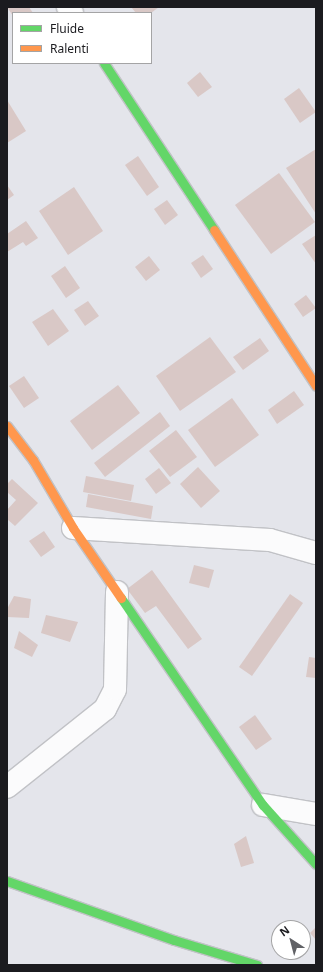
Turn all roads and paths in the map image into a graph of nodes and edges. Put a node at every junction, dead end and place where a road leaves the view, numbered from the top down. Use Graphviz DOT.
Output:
graph roads {
  1 [pos="105,64"];
  2 [pos="316,386"];
  3 [pos="7,426"];
  4 [pos="73,528"];
  5 [pos="316,553"];
  6 [pos="117,592"];
  7 [pos="7,786"];
  8 [pos="263,805"];
  9 [pos="316,814"];
  10 [pos="316,864"];
  11 [pos="7,881"];
  12 [pos="257,965"];
  1 -- 2 [label="street"];
  3 -- 4 [label="street"];
  4 -- 5 [label="street"];
  4 -- 6 [label="street"];
  6 -- 7 [label="street"];
  6 -- 8 [label="street"];
  8 -- 9 [label="street"];
  8 -- 10 [label="street"];
  11 -- 12 [label="street"];
}
